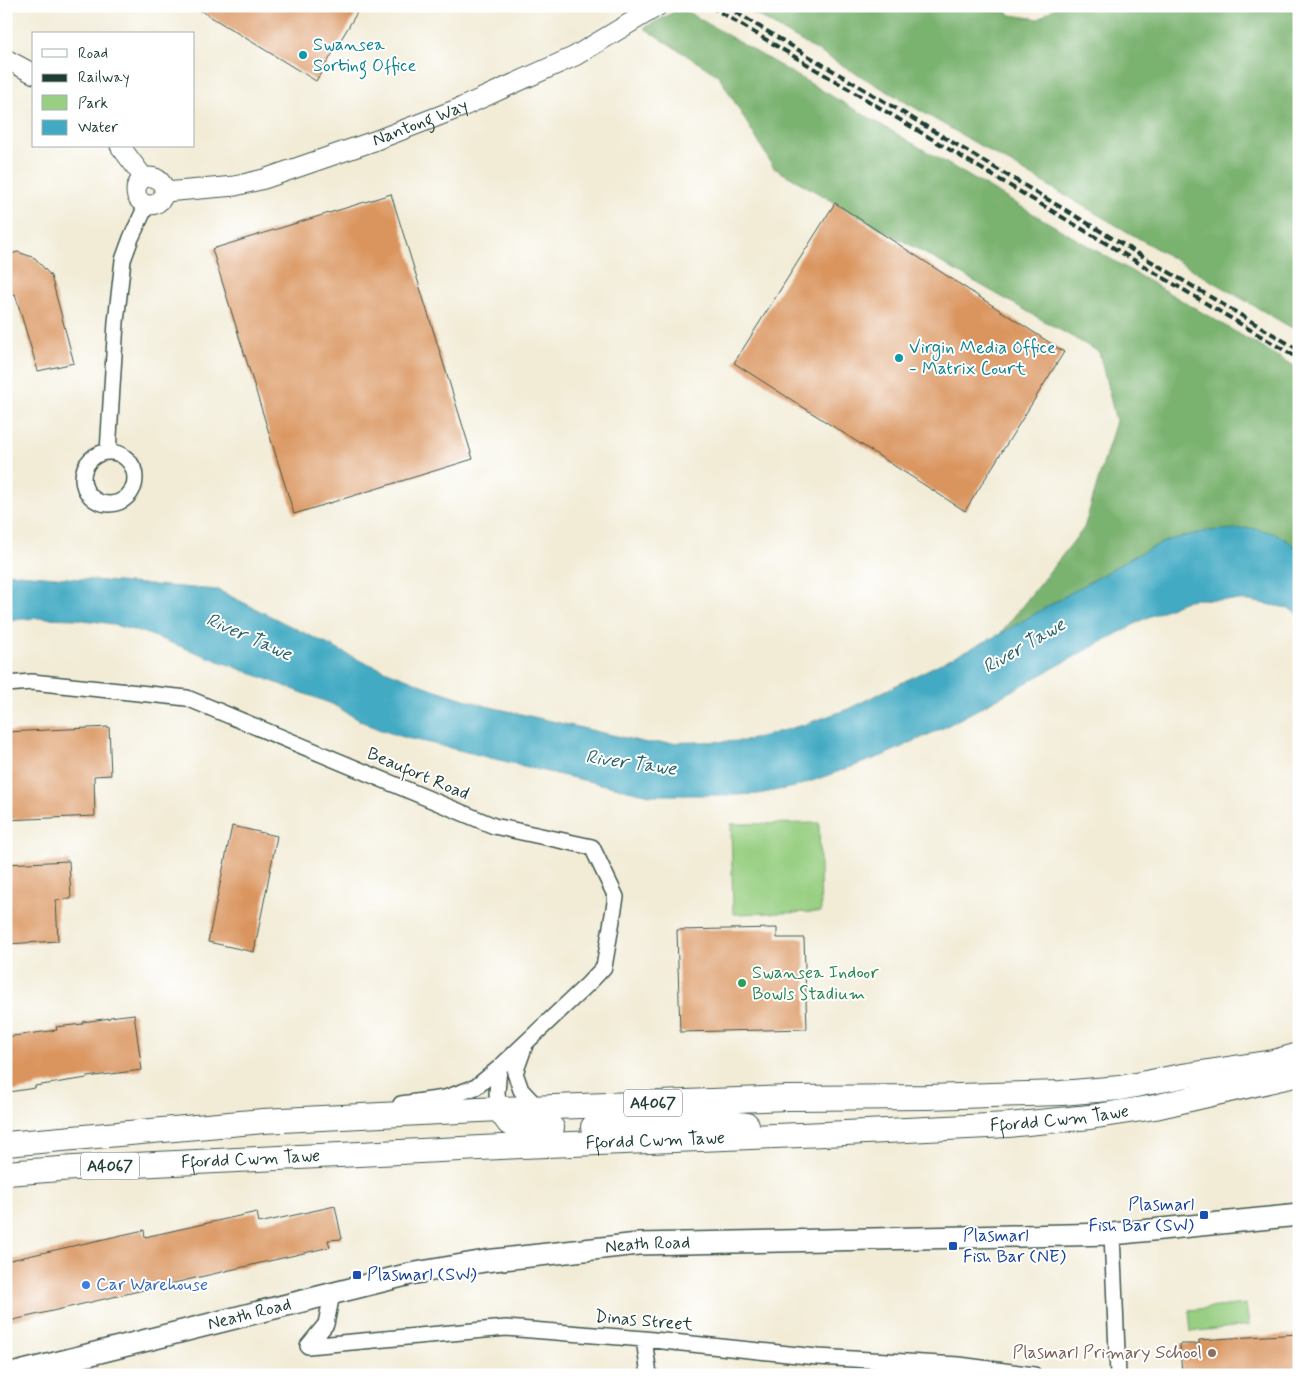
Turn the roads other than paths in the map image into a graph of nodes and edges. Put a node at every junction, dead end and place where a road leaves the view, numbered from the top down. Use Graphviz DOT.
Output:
graph roads {
  1 [pos="658,6"];
  2 [pos="6,59"];
  3 [pos="32,73"];
  4 [pos="122,148"];
  5 [pos="144,178"];
  6 [pos="164,192"];
  7 [pos="147,204"];
  8 [pos="108,452"];
  9 [pos="6,684"];
  10 [pos="527,1042"];
  11 [pos="1299,1055"];
  12 [pos="499,1068"];
  13 [pos="1299,1074"];
  14 [pos="537,1108"];
  15 [pos="499,1109"];
  16 [pos="263,1121"];
  17 [pos="825,1134"];
  18 [pos="6,1144"];
  19 [pos="6,1173"];
  20 [pos="1299,1216"];
  21 [pos="1112,1234"];
  22 [pos="332,1294"];
  23 [pos="644,1339"];
  24 [pos="8,1375"];
  25 [pos="649,1375"];
  26 [pos="1034,1375"];
  27 [pos="1118,1375"];
  1 -- 6 [label="street, Nantong Way"];
  2 -- 3 [label="street"];
  4 -- 5 [label="street"];
  5 -- 6 [label="street"];
  5 -- 7 [label="street"];
  6 -- 7 [label="street"];
  7 -- 8 [label="street"];
  9 -- 10 [label="street, Beaufort Road"];
  10 -- 12 [label="street, Beaufort Road"];
  10 -- 14 [label="street, Beaufort Road"];
  11 -- 14 [label="main road, Ffordd Cwm Tawe / A4067"];
  12 -- 15 [label="street"];
  12 -- 16 [label="street, Beaufort Road"];
  13 -- 17 [label="main road, Ffordd Cwm Tawe / A4067"];
  14 -- 15 [label="main road, Ffordd Cwm Tawe / A4067"];
  15 -- 16 [label="main road, Ffordd Cwm Tawe / A4067"];
  15 -- 17 [label="main road"];
  16 -- 18 [label="main road, Ffordd Cwm Tawe / A4067"];
  17 -- 19 [label="main road, Ffordd Cwm Tawe / A4067"];
  20 -- 21 [label="main road, Neath Road"];
  21 -- 22 [label="main road, Neath Road"];
  21 -- 27 [label="street"];
  22 -- 23 [label="street, Dinas Street"];
  22 -- 24 [label="main road, Neath Road"];
  23 -- 25 [label="street"];
  23 -- 26 [label="street, Dinas Street"];
}
